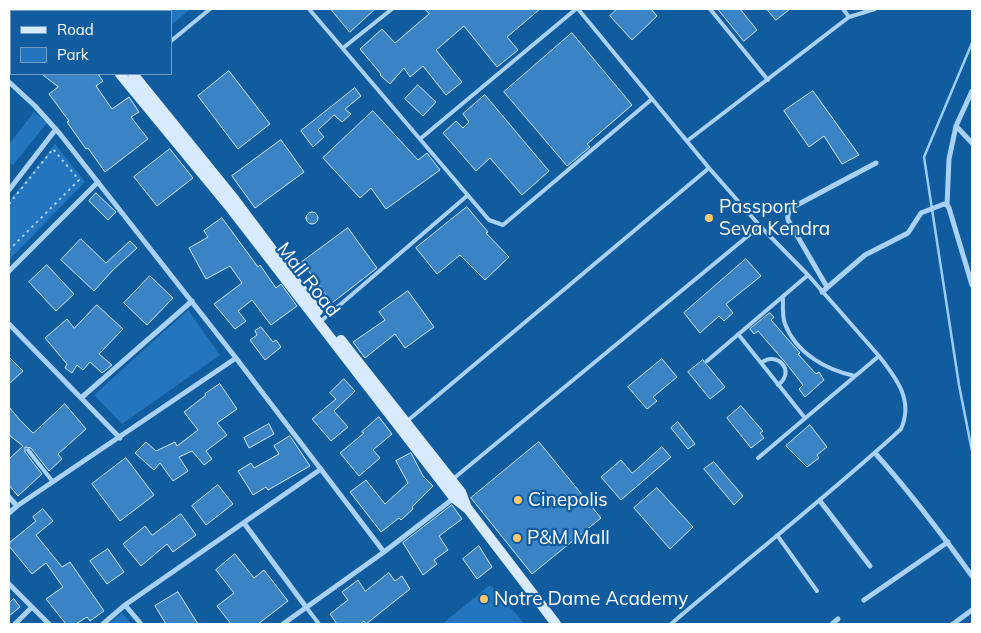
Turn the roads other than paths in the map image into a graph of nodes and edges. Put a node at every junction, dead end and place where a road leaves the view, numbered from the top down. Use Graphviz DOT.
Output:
graph roads {
  1 [pos="210,9"];
  2 [pos="310,9"];
  3 [pos="392,9"];
  4 [pos="577,9"];
  5 [pos="710,9"];
  6 [pos="843,9"];
  7 [pos="875,9"];
  8 [pos="849,17"];
  9 [pos="172,40"];
  10 [pos="343,48"];
  11 [pos="128,75"];
  12 [pos="768,80"];
  13 [pos="9,82"];
  14 [pos="972,91"];
  15 [pos="652,99"];
  16 [pos="956,126"];
  17 [pos="56,129"];
  18 [pos="420,139"];
  19 [pos="687,141"];
  20 [pos="972,143"];
  21 [pos="876,163"];
  22 [pos="709,168"];
  23 [pos="98,182"];
  24 [pos="9,190"];
  25 [pos="468,195"];
  26 [pos="947,205"];
  27 [pos="760,226"];
  28 [pos="9,271"];
  29 [pos="808,275"];
  30 [pos="972,285"];
  31 [pos="826,286"];
  32 [pos="822,292"];
  33 [pos="783,296"];
  34 [pos="192,301"];
  35 [pos="321,321"];
  36 [pos="9,324"];
  37 [pos="738,334"];
  38 [pos="878,356"];
  39 [pos="236,358"];
  40 [pos="707,361"];
  41 [pos="761,363"];
  42 [pos="855,376"];
  43 [pos="778,384"];
  44 [pos="80,398"];
  45 [pos="805,418"];
  46 [pos="402,425"];
  47 [pos="120,438"];
  48 [pos="28,450"];
  49 [pos="875,453"];
  50 [pos="758,458"];
  51 [pos="321,470"];
  52 [pos="53,482"];
  53 [pos="448,484"];
  54 [pos="457,495"];
  55 [pos="9,497"];
  56 [pos="820,501"];
  57 [pos="17,506"];
  58 [pos="9,513"];
  59 [pos="244,522"];
  60 [pos="777,535"];
  61 [pos="948,542"];
  62 [pos="384,552"];
  63 [pos="870,566"];
  64 [pos="972,576"];
  65 [pos="9,584"];
  66 [pos="816,591"];
  67 [pos="864,600"];
  68 [pos="125,605"];
  69 [pos="306,606"];
  70 [pos="32,607"];
  71 [pos="972,610"];
  72 [pos="838,619"];
  73 [pos="15,624"];
  74 [pos="49,624"];
  75 [pos="103,624"];
  76 [pos="141,624"];
  77 [pos="284,624"];
  78 [pos="319,624"];
  79 [pos="556,624"];
  80 [pos="671,624"];
  81 [pos="832,624"];
  82 [pos="953,624"];
  1 -- 9 [label="lane"];
  2 -- 10 [label="lane"];
  3 -- 10 [label="lane"];
  4 -- 15 [label="lane"];
  4 -- 18 [label="lane"];
  5 -- 12 [label="lane"];
  6 -- 8 [label="lane"];
  7 -- 8 [label="lane"];
  8 -- 12 [label="lane"];
  10 -- 18 [label="lane"];
  11 -- 35 [label="street, Mall Road"];
  12 -- 19 [label="lane"];
  13 -- 17 [label="street"];
  14 -- 16 [label="street"];
  15 -- 19 [label="lane"];
  15 -- 25 [label="lane"];
  16 -- 20 [label="street"];
  16 -- 26 [label="street"];
  17 -- 23 [label="street"];
  17 -- 24 [label="street"];
  18 -- 25 [label="lane"];
  19 -- 22 [label="lane"];
  21 -- 31 [label="street"];
  22 -- 27 [label="lane"];
  22 -- 46 [label="lane"];
  23 -- 28 [label="street"];
  23 -- 34 [label="street"];
  25 -- 35 [label="lane"];
  26 -- 30 [label="street"];
  26 -- 31 [label="street"];
  27 -- 29 [label="lane"];
  27 -- 53 [label="lane"];
  29 -- 32 [label="lane"];
  29 -- 33 [label="lane"];
  31 -- 32 [label="street"];
  32 -- 38 [label="lane"];
  33 -- 37 [label="lane"];
  33 -- 42 [label="lane"];
  34 -- 39 [label="street"];
  34 -- 44 [label="street"];
  35 -- 46 [label="street, Mall Road"];
  36 -- 44 [label="street"];
  37 -- 40 [label="lane"];
  37 -- 41 [label="lane"];
  38 -- 42 [label="lane"];
  38 -- 49 [label="lane"];
  39 -- 47 [label="street"];
  39 -- 51 [label="street"];
  41 -- 43 [label="lane"];
  41 -- 43 [label="lane"];
  42 -- 45 [label="lane"];
  43 -- 45 [label="lane"];
  44 -- 47 [label="street"];
  45 -- 50 [label="lane"];
  46 -- 53 [label="street, Mall Road"];
  47 -- 52 [label="street"];
  48 -- 52 [label="lane"];
  49 -- 56 [label="lane"];
  49 -- 61 [label="street"];
  51 -- 59 [label="street"];
  51 -- 62 [label="street"];
  52 -- 57 [label="street"];
  53 -- 54 [label="street, Mall Road"];
  54 -- 62 [label="street"];
  54 -- 79 [label="street, Mall Road"];
  55 -- 57 [label="street"];
  56 -- 60 [label="lane"];
  56 -- 63 [label="street"];
  57 -- 58 [label="street"];
  59 -- 68 [label="street"];
  59 -- 69 [label="street"];
  60 -- 66 [label="lane"];
  60 -- 80 [label="lane"];
  61 -- 64 [label="street"];
  61 -- 67 [label="street"];
  62 -- 69 [label="street"];
  65 -- 70 [label="street"];
  68 -- 75 [label="street"];
  68 -- 76 [label="street"];
  69 -- 77 [label="street"];
  69 -- 78 [label="lane"];
  70 -- 73 [label="street"];
  70 -- 74 [label="street"];
  71 -- 82 [label="street"];
  72 -- 81 [label="street"];
}
